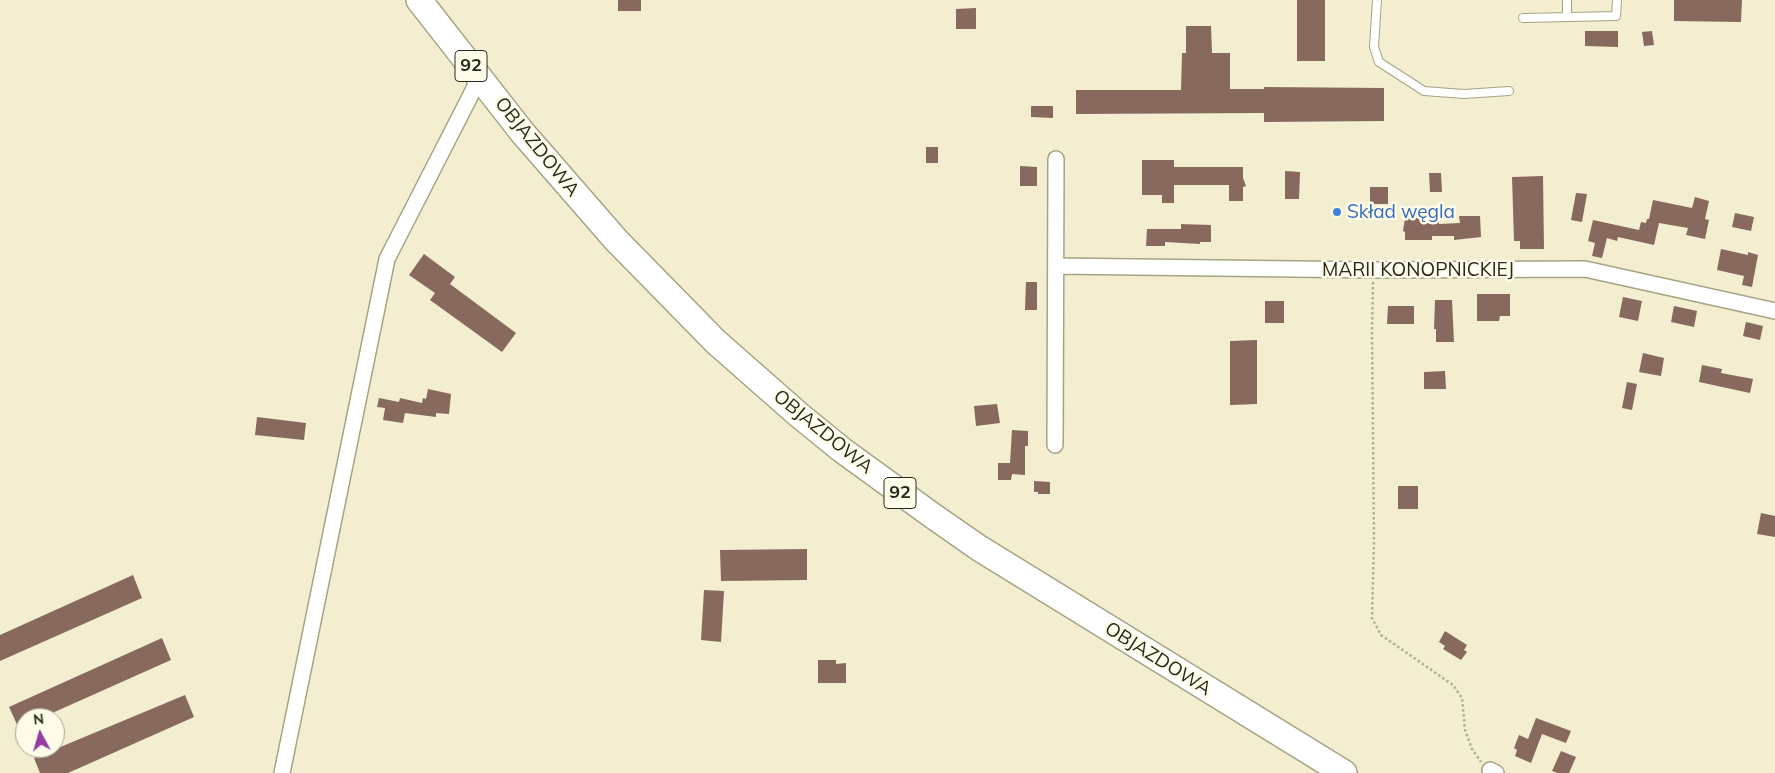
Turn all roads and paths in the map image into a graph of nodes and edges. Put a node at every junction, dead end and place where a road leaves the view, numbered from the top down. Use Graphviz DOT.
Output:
graph roads {
  1 [pos="419,0"];
  2 [pos="1377,0"];
  3 [pos="1567,0"];
  4 [pos="1617,0"];
  5 [pos="1567,17"];
  6 [pos="1523,18"];
  7 [pos="480,77"];
  8 [pos="1509,91"];
  9 [pos="1056,159"];
  10 [pos="1057,266"];
  11 [pos="1374,270"];
  12 [pos="1775,311"];
  13 [pos="1055,445"];
  14 [pos="1493,772"];
  15 [pos="282,773"];
  16 [pos="1344,773"];
  1 -- 7 [label="main road, OBJAZDOWA / 92"];
  2 -- 8 [label="lane"];
  3 -- 5 [label="lane"];
  4 -- 5 [label="lane"];
  5 -- 6 [label="lane"];
  7 -- 15 [label="street"];
  7 -- 16 [label="main road, OBJAZDOWA / 92"];
  9 -- 10 [label="street"];
  10 -- 11 [label="street, MARII KONOPNICKIEJ"];
  10 -- 13 [label="street"];
  11 -- 12 [label="street, MARII KONOPNICKIEJ"];
  11 -- 14 [label="path"];
}
